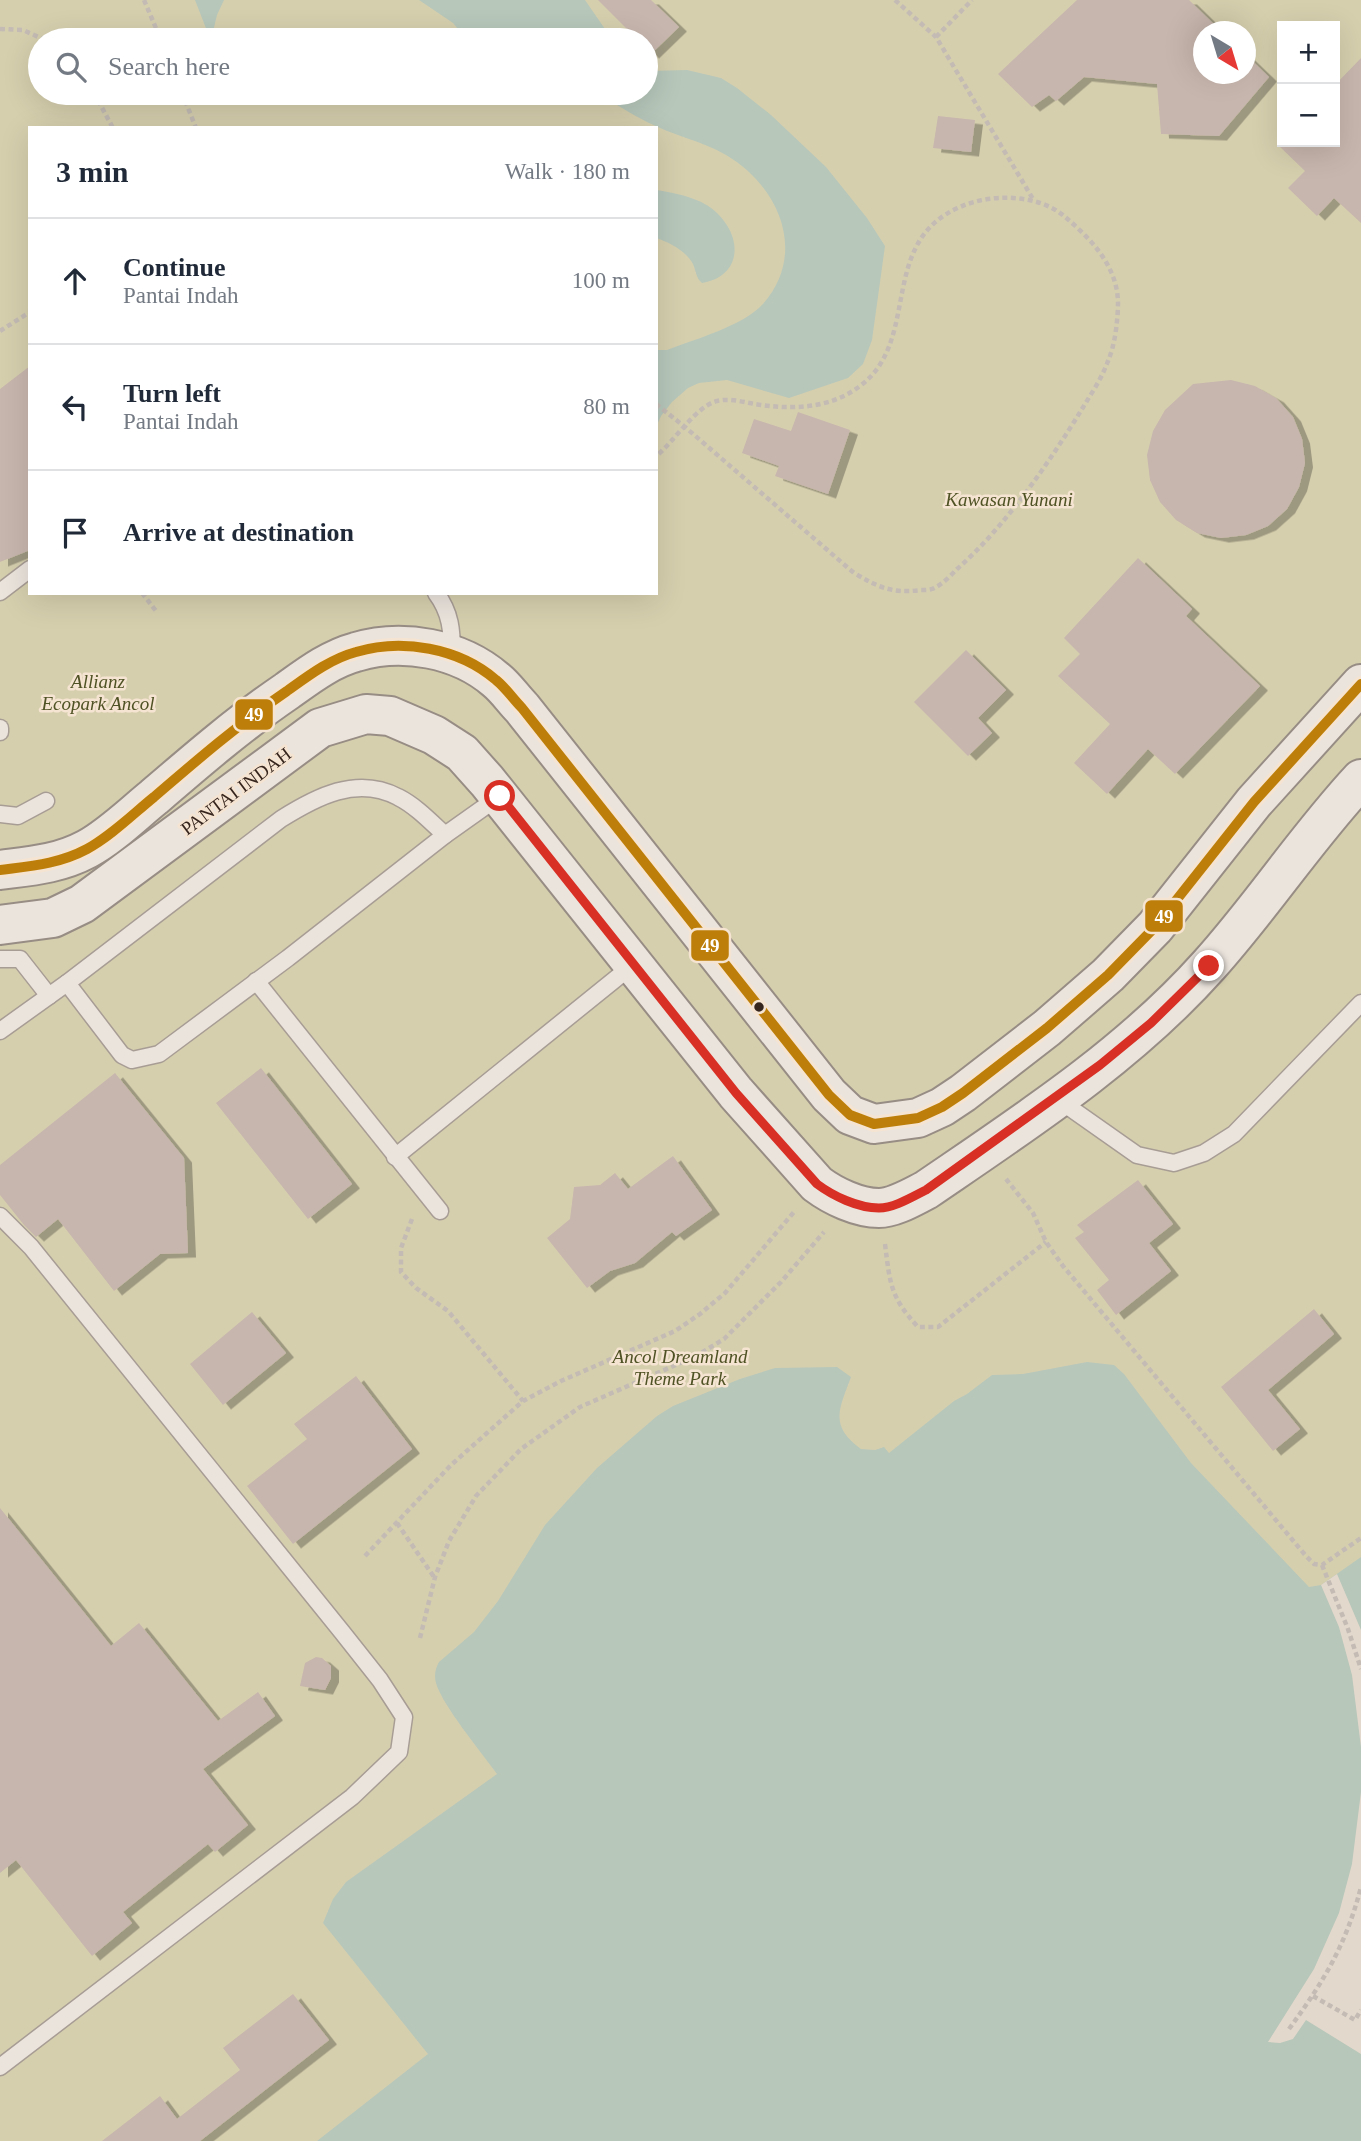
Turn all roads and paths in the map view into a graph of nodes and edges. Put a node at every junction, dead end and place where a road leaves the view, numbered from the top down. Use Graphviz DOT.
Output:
graph roads {
  1 [pos="144,0"];
  2 [pos="895,0"];
  3 [pos="972,0"];
  4 [pos="156,28"];
  5 [pos="0,29"];
  6 [pos="28,32"];
  7 [pos="936,37"];
  8 [pos="101,105"];
  9 [pos="187,105"];
  10 [pos="112,126"];
  11 [pos="195,126"];
  12 [pos="1034,200"];
  13 [pos="28,313"];
  14 [pos="0,331"];
  15 [pos="658,405"];
  16 [pos="685,427"];
  17 [pos="658,454"];
  18 [pos="28,571"];
  19 [pos="0,592"];
  20 [pos="144,595"];
  21 [pos="438,595"];
  22 [pos="156,611"];
  23 [pos="452,655"];
  24 [pos="1361,684"];
  25 [pos="1361,779"];
  26 [pos="500,796"];
  27 [pos="46,801"];
  28 [pos="0,814"];
  29 [pos="445,835"];
  30 [pos="0,870"];
  31 [pos="0,925"];
  32 [pos="0,959"];
  33 [pos="634,964"];
  34 [pos="256,981"];
  35 [pos="67,983"];
  36 [pos="49,996"];
  37 [pos="1361,1003"];
  38 [pos="0,1031"];
  39 [pos="1056,1098"];
  40 [pos="984,1151"];
  41 [pos="396,1157"];
  42 [pos="817,1184"];
  43 [pos="423,1191"];
  44 [pos="865,1205"];
  45 [pos="440,1211"];
  46 [pos="0,1216"];
  47 [pos="1046,1242"];
  48 [pos="523,1401"];
  49 [pos="397,1523"];
  50 [pos="1361,1538"];
  51 [pos="365,1556"];
  52 [pos="1322,1565"];
  53 [pos="435,1577"];
  54 [pos="420,1638"];
  55 [pos="1361,1669"];
  56 [pos="1361,1887"];
  57 [pos="1313,1996"];
  58 [pos="1361,2010"];
  59 [pos="1289,2029"];
  60 [pos="0,2067"];
  1 -- 4 [label="path"];
  2 -- 7 [label="path"];
  3 -- 7 [label="path"];
  5 -- 6 [label="path"];
  7 -- 12 [label="path"];
  8 -- 10 [label="path"];
  9 -- 11 [label="path"];
  12 -- 16 [label="path"];
  12 -- 16 [label="path"];
  13 -- 14 [label="path"];
  15 -- 16 [label="path"];
  16 -- 17 [label="path"];
  18 -- 19 [label="lane"];
  20 -- 22 [label="path"];
  21 -- 23 [label="lane"];
  23 -- 24 [label="street"];
  23 -- 30 [label="street"];
  25 -- 39 [label="street"];
  26 -- 29 [label="lane"];
  26 -- 31 [label="street, PANTAI INDAH"];
  26 -- 33 [label="street, PANTAI INDAH"];
  27 -- 28 [label="lane"];
  29 -- 34 [label="lane"];
  29 -- 35 [label="lane"];
  32 -- 36 [label="lane"];
  33 -- 41 [label="lane"];
  33 -- 42 [label="street, PANTAI INDAH"];
  34 -- 35 [label="lane"];
  34 -- 41 [label="lane"];
  35 -- 36 [label="lane"];
  36 -- 38 [label="lane"];
  37 -- 39 [label="lane"];
  39 -- 40 [label="street"];
  40 -- 44 [label="street"];
  40 -- 47 [label="path"];
  41 -- 43 [label="lane"];
  42 -- 44 [label="street, PANTAI INDAH"];
  42 -- 48 [label="path"];
  43 -- 45 [label="lane"];
  43 -- 48 [label="path"];
  44 -- 47 [label="path"];
  44 -- 53 [label="path"];
  46 -- 60 [label="lane"];
  47 -- 52 [label="path"];
  48 -- 49 [label="path"];
  49 -- 51 [label="path"];
  49 -- 53 [label="path"];
  50 -- 52 [label="path"];
  52 -- 55 [label="path"];
  53 -- 54 [label="path"];
  56 -- 57 [label="path"];
  57 -- 58 [label="path"];
  57 -- 59 [label="path"];
}
